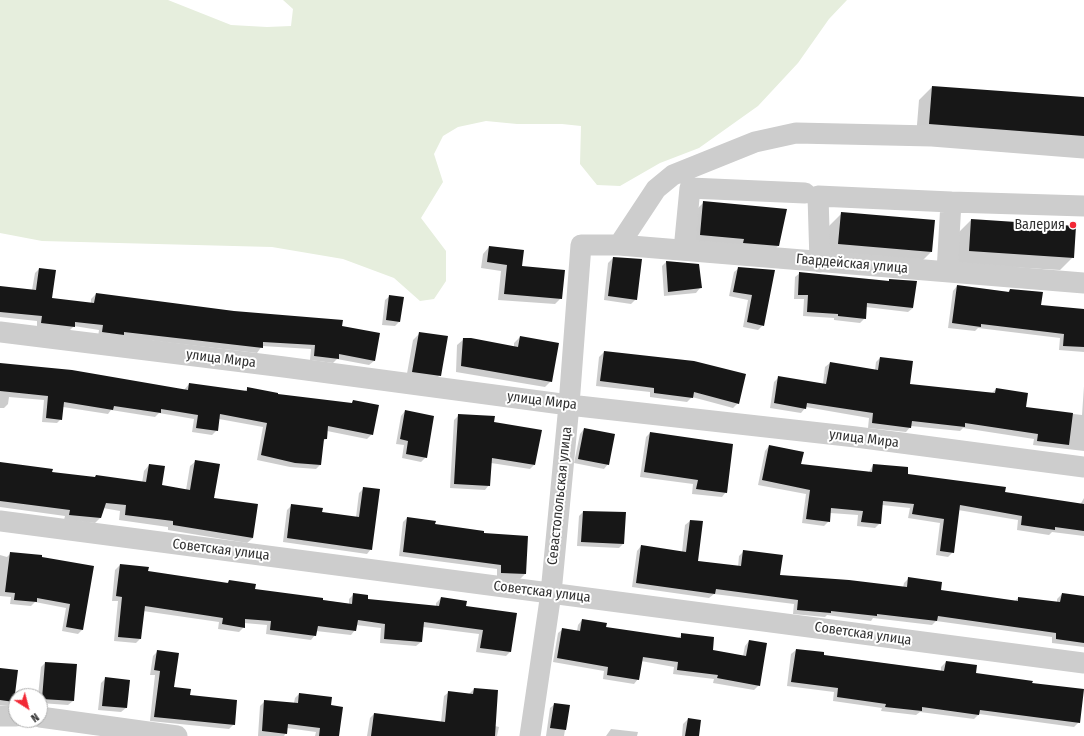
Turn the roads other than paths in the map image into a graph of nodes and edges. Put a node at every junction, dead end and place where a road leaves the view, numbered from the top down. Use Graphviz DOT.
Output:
graph roads {
  1 [pos="1084,148"];
  2 [pos="805,193"];
  3 [pos="951,202"];
  4 [pos="1084,206"];
  5 [pos="619,245"];
  6 [pos="684,250"];
  7 [pos="820,262"];
  8 [pos="947,272"];
  9 [pos="1084,283"];
  10 [pos="0,332"];
  11 [pos="570,405"];
  12 [pos="1084,467"];
  13 [pos="0,521"];
  14 [pos="551,593"];
  15 [pos="1084,663"];
  16 [pos="48,718"];
  17 [pos="177,736"];
  18 [pos="530,736"];
  1 -- 5 [label="street"];
  2 -- 6 [label="street"];
  3 -- 4 [label="street"];
  3 -- 7 [label="street"];
  3 -- 8 [label="street"];
  5 -- 6 [label="street, Гвардейская улица"];
  5 -- 11 [label="street, Севастопольская улица"];
  6 -- 7 [label="street, Гвардейская улица"];
  7 -- 8 [label="street, Гвардейская улица"];
  8 -- 9 [label="street, Гвардейская улица"];
  10 -- 11 [label="street, улица Мира"];
  11 -- 12 [label="street, улица Мира"];
  11 -- 14 [label="street, Севастопольская улица"];
  13 -- 14 [label="street, Советская улица"];
  14 -- 15 [label="street, Советская улица"];
  14 -- 18 [label="street, Севастопольская улица"];
  16 -- 17 [label="street"];
}
